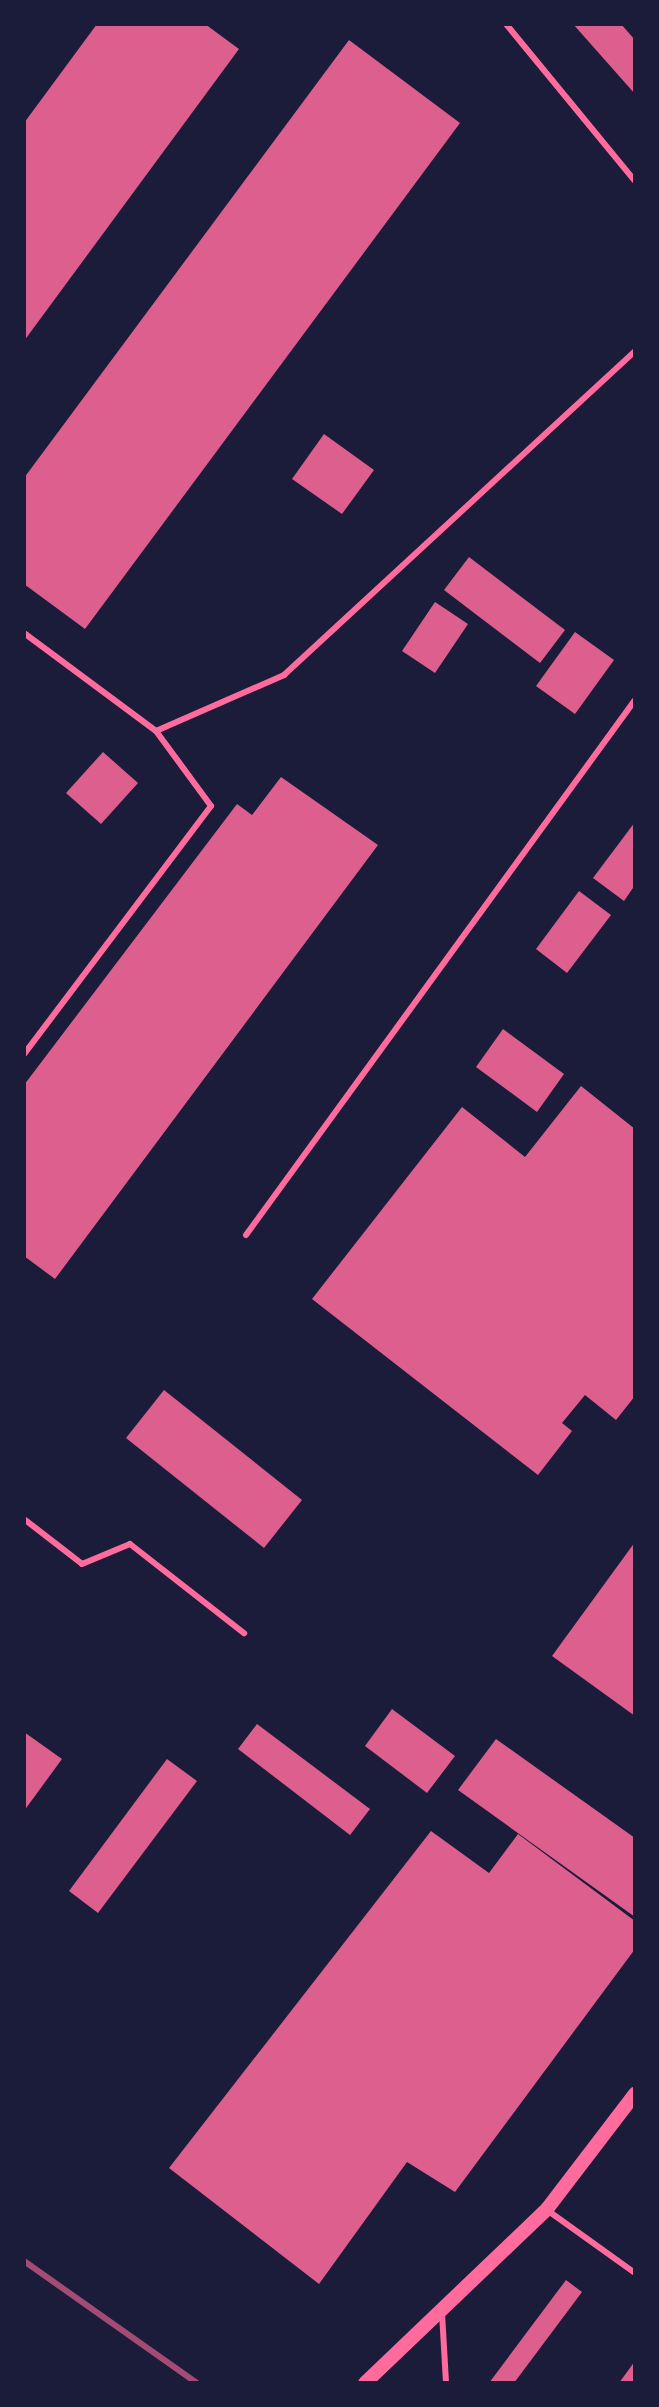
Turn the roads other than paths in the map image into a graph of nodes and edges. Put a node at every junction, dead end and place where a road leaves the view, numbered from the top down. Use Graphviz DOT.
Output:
graph roads {
  1 [pos="506,24"];
  2 [pos="635,181"];
  3 [pos="635,351"];
  4 [pos="24,633"];
  5 [pos="635,700"];
  6 [pos="156,731"];
  7 [pos="24,1054"];
  8 [pos="246,1235"];
  9 [pos="24,1519"];
  10 [pos="244,1633"];
  11 [pos="635,2094"];
  12 [pos="547,2209"];
  13 [pos="635,2273"];
  14 [pos="442,2310"];
  15 [pos="365,2383"];
  16 [pos="446,2383"];
  1 -- 2 [label="lane"];
  3 -- 6 [label="lane"];
  4 -- 6 [label="lane"];
  5 -- 8 [label="lane"];
  6 -- 7 [label="lane"];
  9 -- 10 [label="lane"];
  11 -- 12 [label="street"];
  12 -- 13 [label="lane"];
  12 -- 14 [label="street"];
  14 -- 15 [label="street"];
  14 -- 16 [label="lane"];
}
